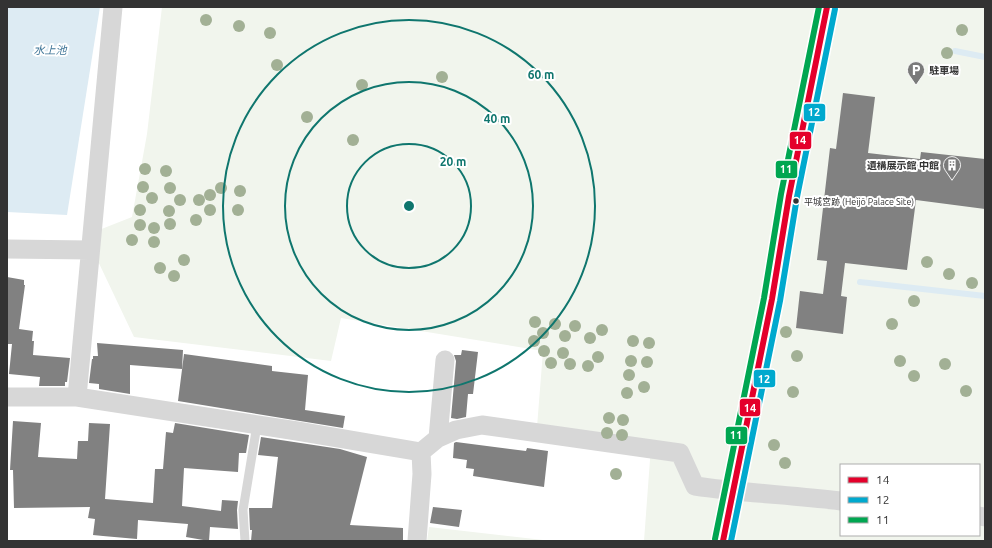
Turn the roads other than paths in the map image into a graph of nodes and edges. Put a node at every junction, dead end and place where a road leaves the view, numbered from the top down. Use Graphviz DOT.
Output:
graph roads {
  1 [pos="113,7"];
  2 [pos="827,7"];
  3 [pos="7,249"];
  4 [pos="90,250"];
  5 [pos="445,360"];
  6 [pos="7,397"];
  7 [pos="77,397"];
  8 [pos="257,425"];
  9 [pos="438,438"];
  10 [pos="421,452"];
  11 [pos="732,491"];
  12 [pos="840,501"];
  13 [pos="245,541"];
  14 [pos="417,541"];
  15 [pos="723,541"];
  1 -- 4 [label="street"];
  2 -- 11 [label="main road"];
  3 -- 4 [label="street"];
  4 -- 7 [label="street"];
  5 -- 9 [label="street"];
  6 -- 7 [label="street"];
  7 -- 8 [label="street"];
  8 -- 10 [label="street"];
  8 -- 13 [label="lane"];
  9 -- 10 [label="street"];
  9 -- 11 [label="street"];
  10 -- 14 [label="street"];
  11 -- 12 [label="street"];
  11 -- 15 [label="main road"];
}
